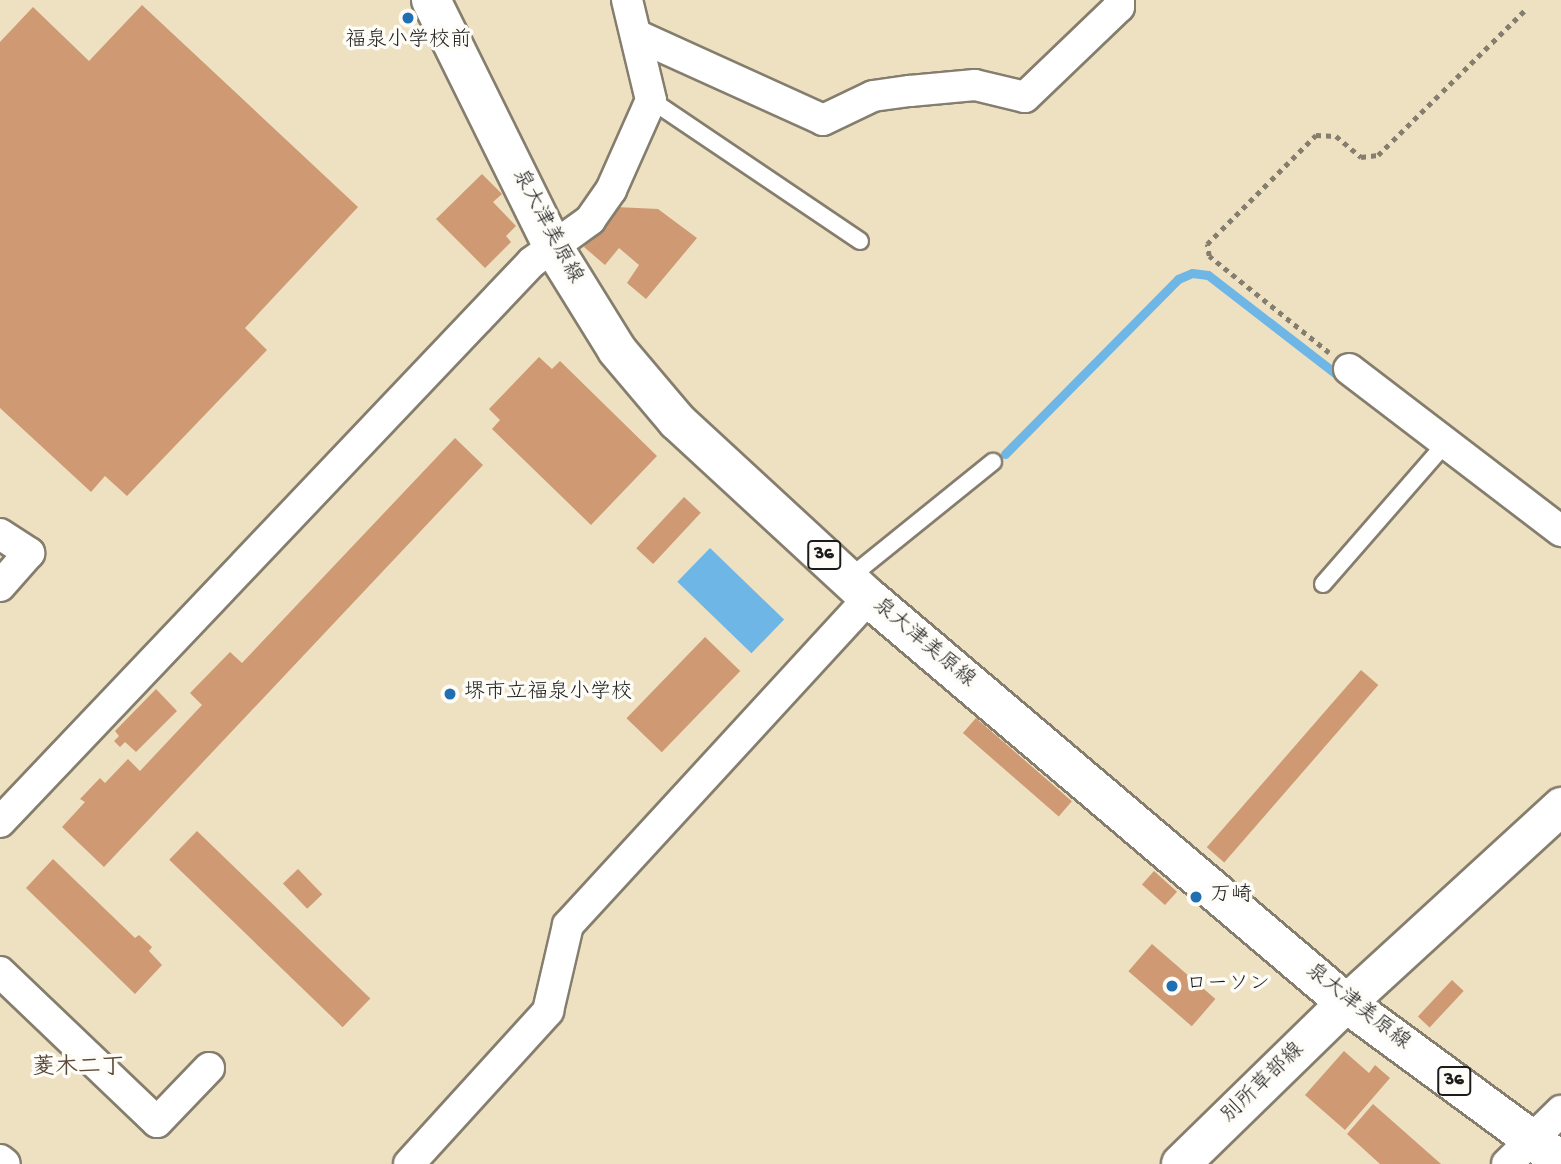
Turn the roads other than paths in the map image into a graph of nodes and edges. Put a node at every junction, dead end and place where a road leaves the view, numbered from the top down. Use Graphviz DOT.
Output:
graph roads {
  1 [pos="431,0"];
  2 [pos="628,0"];
  3 [pos="1119,0"];
  4 [pos="636,35"];
  5 [pos="651,100"];
  6 [pos="860,241"];
  7 [pos="552,245"];
  8 [pos="1349,369"];
  9 [pos="1446,443"];
  10 [pos="992,462"];
  11 [pos="1561,531"];
  12 [pos="0,534"];
  13 [pos="1323,584"];
  14 [pos="0,586"];
  15 [pos="859,588"];
  16 [pos="1561,806"];
  17 [pos="0,822"];
  18 [pos="0,972"];
  19 [pos="1346,1003"];
  20 [pos="208,1068"];
  21 [pos="1561,1111"];
  22 [pos="1534,1155"];
  23 [pos="0,1160"];
  24 [pos="5,1164"];
  25 [pos="409,1164"];
  26 [pos="1181,1164"];
  1 -- 7 [label="main road, 泉大津美原線 / 36"];
  2 -- 4 [label="street"];
  3 -- 4 [label="street"];
  4 -- 5 [label="street"];
  5 -- 6 [label="lane"];
  5 -- 7 [label="street"];
  7 -- 15 [label="main road, 泉大津美原線 / 36"];
  7 -- 17 [label="street"];
  8 -- 9 [label="street"];
  9 -- 11 [label="street"];
  9 -- 13 [label="lane"];
  10 -- 15 [label="lane"];
  12 -- 14 [label="street"];
  15 -- 19 [label="main road, 泉大津美原線 / 36"];
  15 -- 25 [label="street"];
  16 -- 19 [label="street"];
  18 -- 20 [label="street"];
  19 -- 22 [label="main road, 泉大津美原線 / 36"];
  19 -- 26 [label="main road, 別所草部線"];
  21 -- 22 [label="street"];
  23 -- 24 [label="street"];
}
